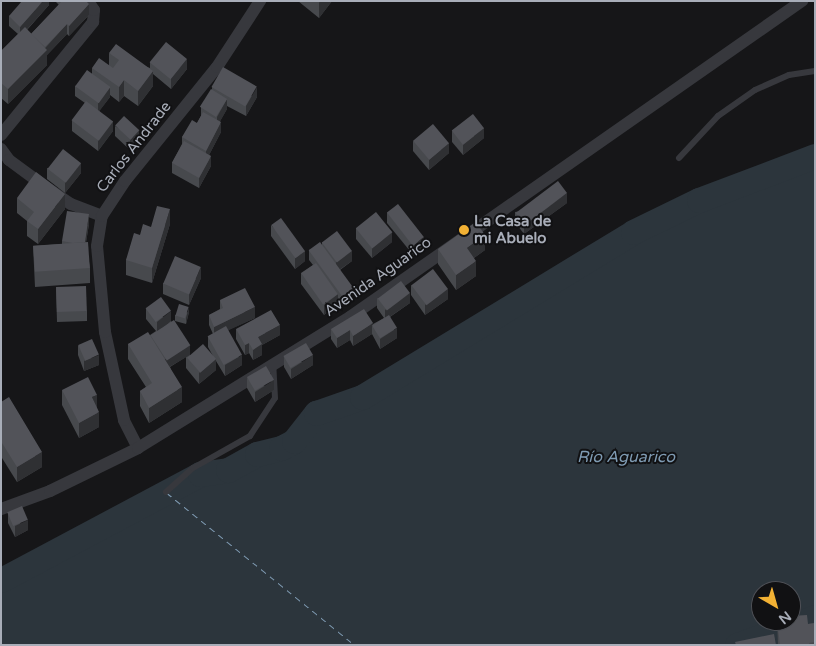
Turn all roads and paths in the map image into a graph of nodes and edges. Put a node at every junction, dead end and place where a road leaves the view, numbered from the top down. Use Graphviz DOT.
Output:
graph roads {
  1 [pos="88,1"];
  2 [pos="260,1"];
  3 [pos="802,1"];
  4 [pos="815,70"];
  5 [pos="1,135"];
  6 [pos="1,149"];
  7 [pos="679,158"];
  8 [pos="102,216"];
  9 [pos="273,365"];
  10 [pos="138,448"];
  11 [pos="166,492"];
  12 [pos="1,509"];
  1 -- 5 [label="street"];
  2 -- 8 [label="street, Carlos Andrade"];
  3 -- 9 [label="street, Avenida Aguarico"];
  4 -- 7 [label="lane"];
  6 -- 8 [label="street"];
  8 -- 10 [label="street, Carlos Andrade"];
  9 -- 10 [label="street, Avenida Aguarico"];
  9 -- 11 [label="lane"];
  10 -- 12 [label="street, Avenida Aguarico"];
}
